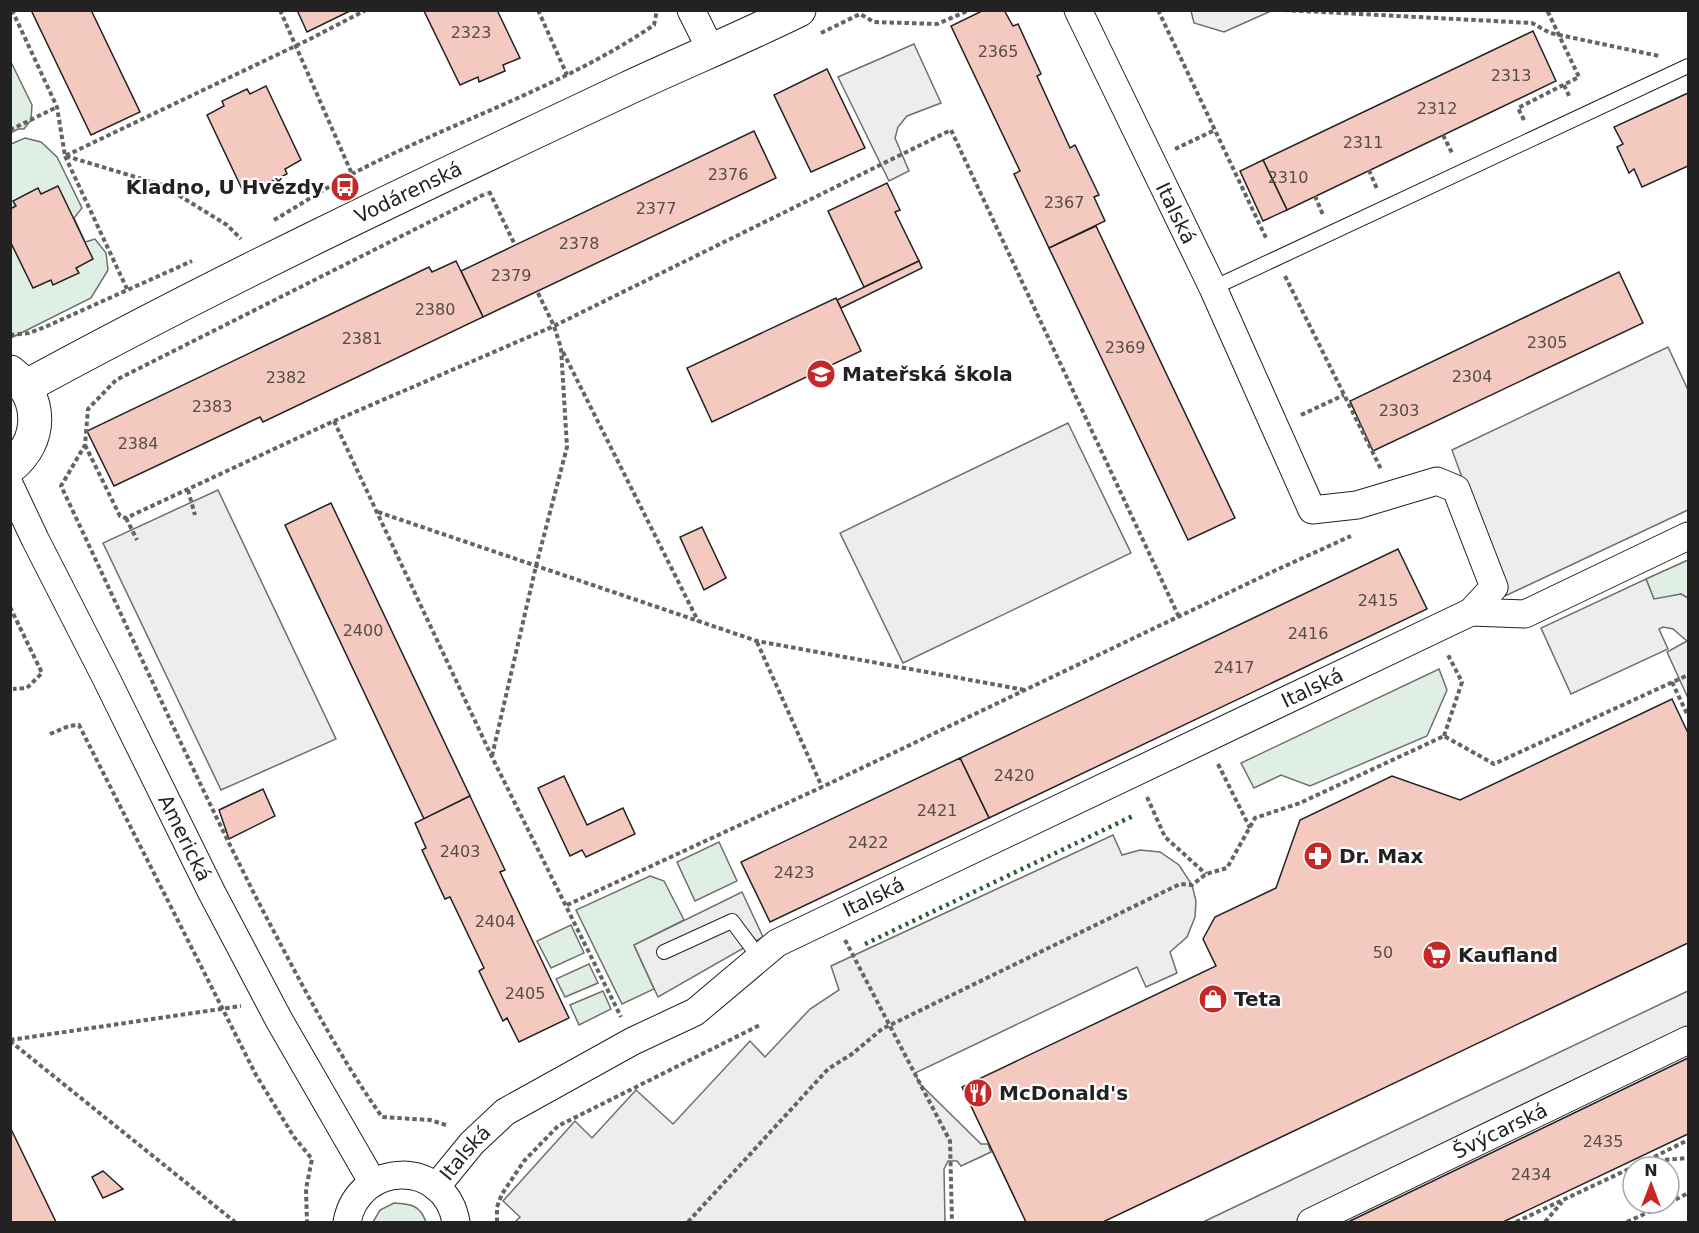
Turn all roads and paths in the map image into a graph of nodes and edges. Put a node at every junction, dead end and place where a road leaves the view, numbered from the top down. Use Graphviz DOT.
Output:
graph roads {
  1 [pos="12,10"];
  2 [pos="280,10"];
  3 [pos="366,10"];
  4 [pos="538,10"];
  5 [pos="657,10"];
  6 [pos="691,10"];
  7 [pos="867,10"];
  8 [pos="970,10"];
  9 [pos="1078,10"];
  10 [pos="1284,10"];
  11 [pos="1547,10"];
  12 [pos="860,14"];
  13 [pos="805,24"];
  14 [pos="1559,35"];
  15 [pos="296,45"];
  16 [pos="712,52"];
  17 [pos="1667,57"];
  18 [pos="1689,66"];
  19 [pos="567,75"];
  20 [pos="57,107"];
  21 [pos="10,130"];
  22 [pos="1215,130"];
  23 [pos="1533,139"];
  24 [pos="65,156"];
  25 [pos="1151,161"];
  26 [pos="352,174"];
  27 [pos="499,186"];
  28 [pos="489,191"];
  29 [pos="272,221"];
  30 [pos="251,233"];
  31 [pos="241,239"];
  32 [pos="231,244"];
  33 [pos="515,245"];
  34 [pos="200,257"];
  35 [pos="1213,288"];
  36 [pos="127,289"];
  37 [pos="537,291"];
  38 [pos="554,326"];
  39 [pos="10,334"];
  40 [pos="561,348"];
  41 [pos="18,379"];
  42 [pos="1344,395"];
  43 [pos="334,421"];
  44 [pos="1275,427"];
  45 [pos="85,445"];
  46 [pos="10,467"];
  47 [pos="10,486"];
  48 [pos="188,490"];
  49 [pos="377,512"];
  50 [pos="195,515"];
  51 [pos="126,519"];
  52 [pos="1360,532"];
  53 [pos="1689,536"];
  54 [pos="137,540"];
  55 [pos="536,566"];
  56 [pos="10,607"];
  57 [pos="1472,612"];
  58 [pos="1179,617"];
  59 [pos="698,621"];
  60 [pos="1436,629"];
  61 [pos="757,641"];
  62 [pos="1689,675"];
  63 [pos="1672,682"];
  64 [pos="13,688"];
  65 [pos="1026,690"];
  66 [pos="1689,716"];
  67 [pos="50,734"];
  68 [pos="1444,736"];
  69 [pos="1206,739"];
  70 [pos="492,757"];
  71 [pos="1136,772"];
  72 [pos="822,787"];
  73 [pos="1250,828"];
  74 [pos="1206,874"];
  75 [pos="567,905"];
  76 [pos="833,916"];
  77 [pos="664,952"];
  78 [pos="759,957"];
  79 [pos="269,1001"];
  80 [pos="222,1009"];
  81 [pos="760,1025"];
  82 [pos="890,1027"];
  83 [pos="1689,1040"];
  84 [pos="10,1041"];
  85 [pos="633,1041"];
  86 [pos="446,1125"];
  87 [pos="1689,1140"];
  88 [pos="1659,1155"];
  89 [pos="1621,1173"];
  90 [pos="373,1183"];
  91 [pos="436,1187"];
  92 [pos="1563,1200"];
  93 [pos="1642,1215"];
  94 [pos="235,1222"];
  95 [pos="307,1222"];
  96 [pos="347,1222"];
  97 [pos="456,1222"];
  98 [pos="497,1222"];
  99 [pos="688,1222"];
  100 [pos="952,1222"];
  101 [pos="1311,1222"];
  102 [pos="1516,1222"];
  103 [pos="1545,1222"];
  104 [pos="1627,1222"];
  1 -- 20 [label="path"];
  2 -- 15 [label="path"];
  3 -- 15 [label="path"];
  4 -- 19 [label="path"];
  5 -- 19 [label="path"];
  6 -- 16 [label="street"];
  7 -- 12 [label="path"];
  8 -- 12 [label="path"];
  9 -- 25 [label="street, Italská"];
  10 -- 14 [label="path"];
  11 -- 14 [label="path"];
  12 -- 13 [label="path"];
  13 -- 16 [label="street, Vodárenská"];
  14 -- 17 [label="path"];
  14 -- 23 [label="path"];
  15 -- 24 [label="path"];
  15 -- 26 [label="path"];
  16 -- 41 [label="street, Vodárenská"];
  18 -- 23 [label="lane"];
  19 -- 26 [label="path"];
  20 -- 21 [label="path"];
  20 -- 24 [label="path"];
  22 -- 25 [label="path"];
  23 -- 35 [label="lane"];
  24 -- 31 [label="path"];
  24 -- 36 [label="path"];
  25 -- 35 [label="street, Italská"];
  26 -- 29 [label="path"];
  27 -- 28 [label="path"];
  28 -- 33 [label="path"];
  28 -- 45 [label="path"];
  30 -- 31 [label="path"];
  31 -- 32 [label="path"];
  34 -- 36 [label="path"];
  35 -- 44 [label="street, Italská"];
  36 -- 39 [label="path"];
  37 -- 38 [label="path"];
  38 -- 40 [label="path"];
  38 -- 43 [label="path"];
  38 -- 58 [label="path"];
  40 -- 55 [label="path"];
  40 -- 59 [label="path"];
  41 -- 46 [label="street"];
  42 -- 44 [label="path"];
  43 -- 48 [label="path"];
  43 -- 49 [label="path"];
  44 -- 57 [label="street, Italská"];
  45 -- 51 [label="path"];
  45 -- 86 [label="path"];
  47 -- 79 [label="street, Americká"];
  48 -- 50 [label="path"];
  48 -- 51 [label="path"];
  49 -- 55 [label="path"];
  49 -- 70 [label="path"];
  51 -- 54 [label="path"];
  52 -- 58 [label="path"];
  53 -- 57 [label="street"];
  55 -- 59 [label="path"];
  55 -- 70 [label="path"];
  56 -- 64 [label="path"];
  57 -- 60 [label="street, Italská"];
  58 -- 65 [label="path"];
  59 -- 61 [label="path"];
  60 -- 68 [label="path"];
  60 -- 69 [label="street, Italská"];
  61 -- 65 [label="path"];
  61 -- 72 [label="path"];
  62 -- 63 [label="path"];
  63 -- 66 [label="path"];
  63 -- 68 [label="path"];
  65 -- 72 [label="path"];
  67 -- 80 [label="path"];
  68 -- 73 [label="path"];
  69 -- 71 [label="street, Italská"];
  69 -- 73 [label="path"];
  70 -- 75 [label="path"];
  71 -- 74 [label="path"];
  71 -- 76 [label="street, Italská"];
  72 -- 75 [label="path"];
  73 -- 74 [label="path"];
  74 -- 82 [label="path"];
  75 -- 85 [label="path"];
  76 -- 78 [label="street, Italská"];
  76 -- 82 [label="path"];
  77 -- 78 [label="lane"];
  78 -- 85 [label="street, Italská"];
  79 -- 80 [label="path"];
  79 -- 90 [label="street, Americká"];
  80 -- 84 [label="path"];
  80 -- 95 [label="path"];
  81 -- 98 [label="path"];
  82 -- 99 [label="path"];
  82 -- 100 [label="path"];
  83 -- 101 [label="street, Švýcarská"];
  84 -- 94 [label="path"];
  85 -- 91 [label="street, Italská"];
  87 -- 88 [label="path"];
  89 -- 92 [label="path"];
  90 -- 91 [label="street"];
  90 -- 96 [label="street"];
  91 -- 97 [label="street"];
  92 -- 102 [label="path"];
  92 -- 103 [label="path"];
  93 -- 104 [label="path"];
}
